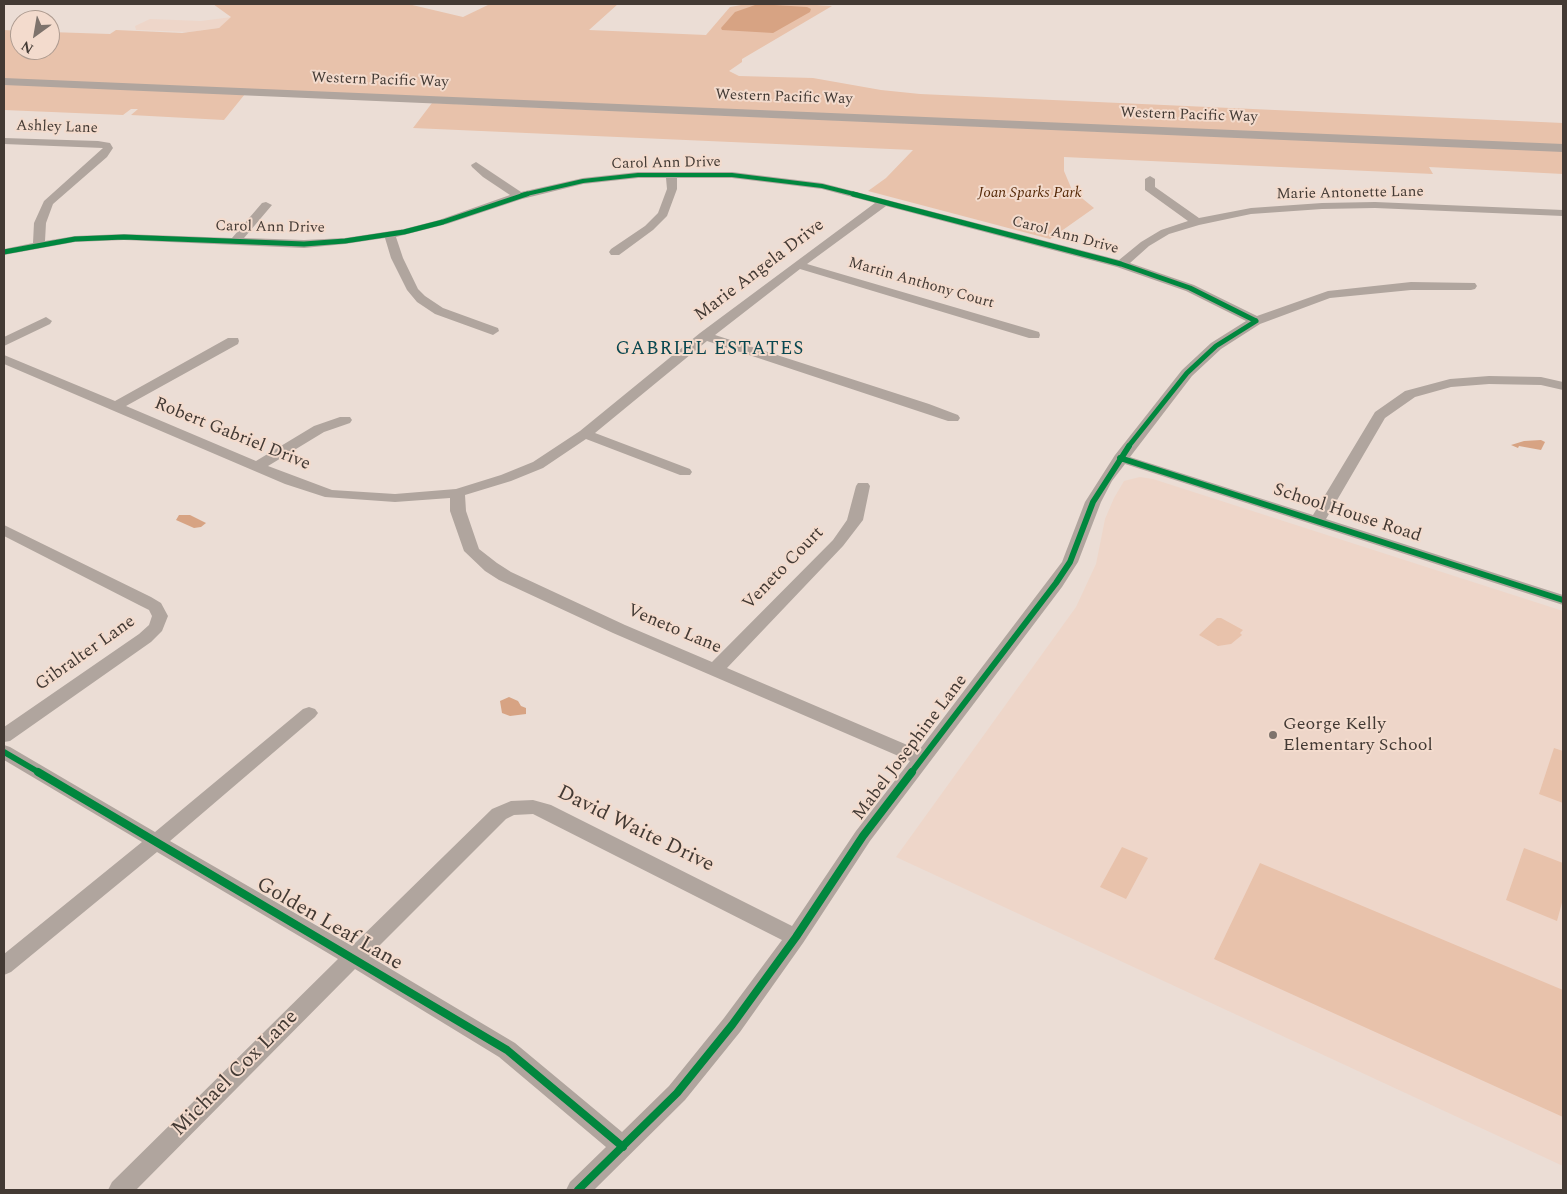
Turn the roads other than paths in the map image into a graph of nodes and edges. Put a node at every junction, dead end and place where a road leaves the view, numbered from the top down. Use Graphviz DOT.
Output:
graph roads {
  1 [pos="4,81"];
  2 [pos="4,141"];
  3 [pos="1563,148"];
  4 [pos="476,165"];
  5 [pos="671,174"];
  6 [pos="1150,179"];
  7 [pos="518,196"];
  8 [pos="884,202"];
  9 [pos="266,205"];
  10 [pos="1563,213"];
  11 [pos="1196,222"];
  12 [pos="390,236"];
  13 [pos="235,241"];
  14 [pos="39,245"];
  15 [pos="4,252"];
  16 [pos="615,252"];
  17 [pos="1121,264"];
  18 [pos="798,265"];
  19 [pos="1471,286"];
  20 [pos="46,321"];
  21 [pos="1256,321"];
  22 [pos="493,331"];
  23 [pos="1034,334"];
  24 [pos="705,336"];
  25 [pos="233,341"];
  26 [pos="4,342"];
  27 [pos="4,358"];
  28 [pos="1563,386"];
  29 [pos="115,407"];
  30 [pos="953,418"];
  31 [pos="345,420"];
  32 [pos="585,434"];
  33 [pos="1120,458"];
  34 [pos="257,467"];
  35 [pos="685,472"];
  36 [pos="863,486"];
  37 [pos="457,493"];
  38 [pos="1318,520"];
  39 [pos="4,530"];
  40 [pos="1563,600"];
  41 [pos="715,670"];
  42 [pos="309,713"];
  43 [pos="4,736"];
  44 [pos="4,752"];
  45 [pos="922,759"];
  46 [pos="156,842"];
  47 [pos="796,937"];
  48 [pos="352,958"];
  49 [pos="4,966"];
  50 [pos="623,1147"];
  51 [pos="120,1190"];
  52 [pos="578,1190"];
  1 -- 3 [label="street, Western Pacific Way"];
  2 -- 14 [label="street, Ashley Lane"];
  4 -- 7 [label="street"];
  5 -- 7 [label="street, Carol Ann Drive"];
  5 -- 8 [label="street, Carol Ann Drive"];
  5 -- 16 [label="street"];
  6 -- 11 [label="street"];
  7 -- 12 [label="street, Carol Ann Drive"];
  8 -- 17 [label="street, Carol Ann Drive"];
  8 -- 18 [label="street, Marie Angela Drive"];
  9 -- 13 [label="street"];
  10 -- 11 [label="street, Marie Antonette Lane"];
  11 -- 17 [label="street, Marie Antonette Lane"];
  12 -- 13 [label="street, Carol Ann Drive"];
  12 -- 22 [label="street"];
  13 -- 14 [label="street, Carol Ann Drive"];
  14 -- 15 [label="street, Carol Ann Drive"];
  17 -- 21 [label="street, Carol Ann Drive"];
  18 -- 23 [label="street, Martin Anthony Court"];
  18 -- 24 [label="street, Marie Angela Drive"];
  19 -- 21 [label="street, Mabel Josephine Lane"];
  20 -- 26 [label="street"];
  21 -- 33 [label="street, Mabel Josephine Lane"];
  24 -- 30 [label="street"];
  24 -- 32 [label="street, Marie Angela Drive"];
  25 -- 29 [label="street"];
  27 -- 29 [label="street, Robert Gabriel Drive"];
  28 -- 38 [label="street"];
  29 -- 34 [label="street, Robert Gabriel Drive"];
  31 -- 34 [label="street"];
  32 -- 35 [label="street"];
  32 -- 37 [label="street, Marie Angela Drive"];
  33 -- 38 [label="street, School House Road"];
  33 -- 45 [label="street, Mabel Josephine Lane"];
  34 -- 37 [label="street, Robert Gabriel Drive"];
  36 -- 41 [label="street, Veneto Court"];
  37 -- 41 [label="street, Veneto Lane"];
  38 -- 40 [label="street, School House Road"];
  39 -- 43 [label="street, Gibralter Lane"];
  41 -- 45 [label="street, Veneto Lane"];
  42 -- 46 [label="street"];
  44 -- 46 [label="street, Golden Leaf Lane"];
  45 -- 47 [label="street, Mabel Josephine Lane"];
  46 -- 48 [label="street, Golden Leaf Lane"];
  46 -- 49 [label="street"];
  47 -- 48 [label="street, David Waite Drive"];
  47 -- 50 [label="street, Mabel Josephine Lane"];
  48 -- 50 [label="street, Golden Leaf Lane"];
  48 -- 51 [label="street, Michael Cox Lane"];
  50 -- 52 [label="street, Mabel Josephine Lane"];
}
